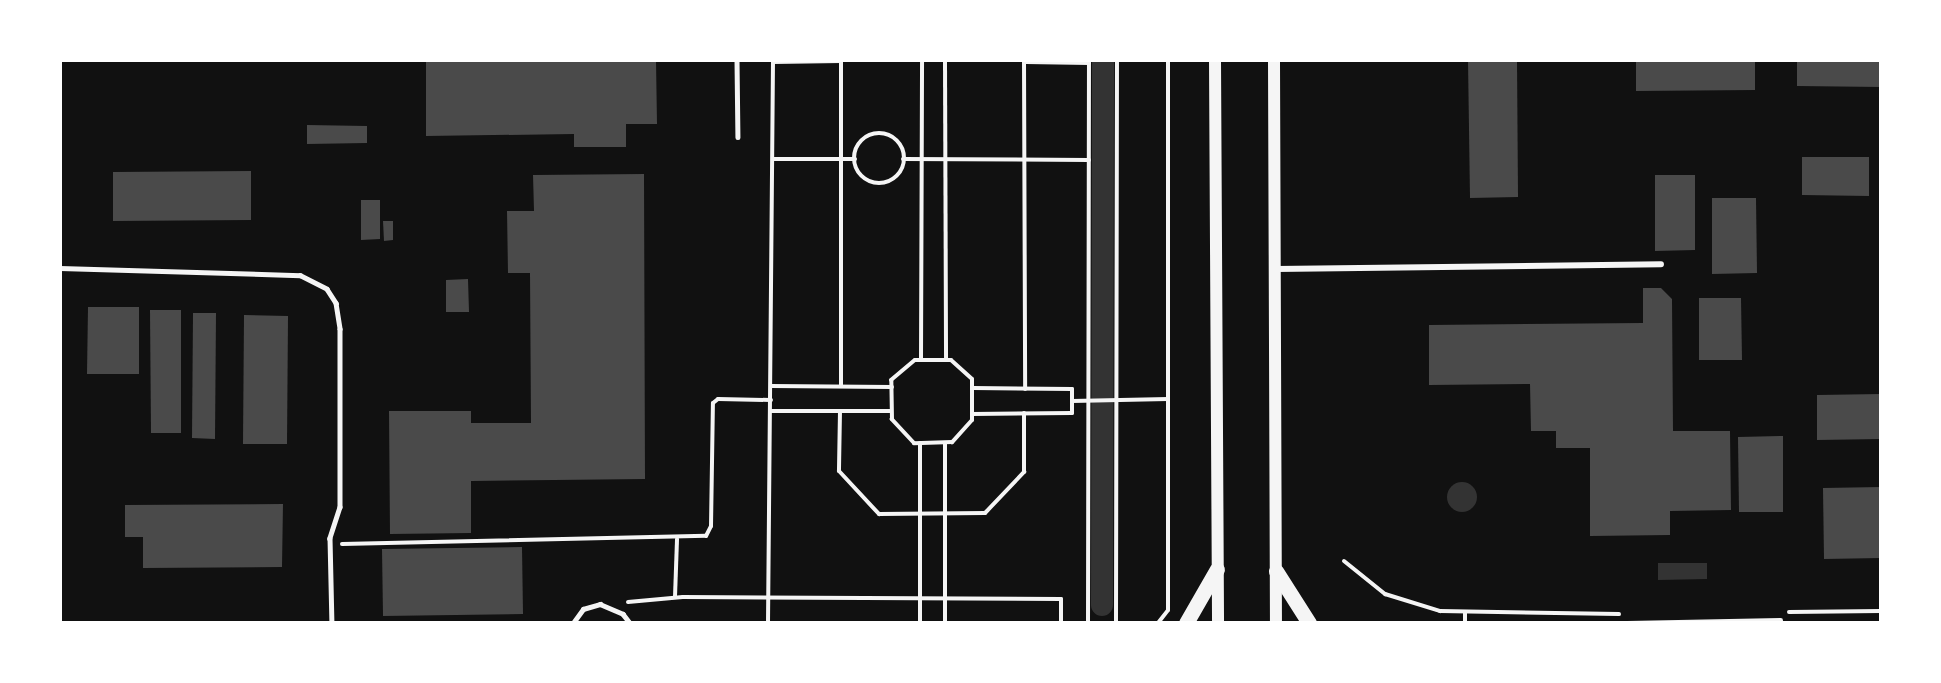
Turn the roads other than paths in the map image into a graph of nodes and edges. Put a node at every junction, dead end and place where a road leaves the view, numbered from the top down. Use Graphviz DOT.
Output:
graph roads {
  1 [pos="737,60"];
  2 [pos="1215,60"];
  3 [pos="1274,60"];
  4 [pos="738,137"];
  5 [pos="1661,264"];
  6 [pos="60,267"];
  7 [pos="1276,269"];
  8 [pos="1218,569"];
  9 [pos="1276,572"];
  10 [pos="1780,620"];
  11 [pos="332,623"];
  12 [pos="573,623"];
  13 [pos="630,623"];
  14 [pos="1186,623"];
  15 [pos="1218,623"];
  16 [pos="1276,623"];
  17 [pos="1309,623"];
  18 [pos="1627,623"];
  1 -- 4 [label="lane"];
  2 -- 8 [label="main road"];
  3 -- 7 [label="main road"];
  5 -- 7 [label="street"];
  6 -- 11 [label="lane"];
  7 -- 9 [label="main road"];
  8 -- 14 [label="main road"];
  8 -- 15 [label="main road"];
  9 -- 16 [label="main road"];
  9 -- 17 [label="main road"];
  10 -- 18 [label="lane"];
  12 -- 13 [label="lane"];
}
